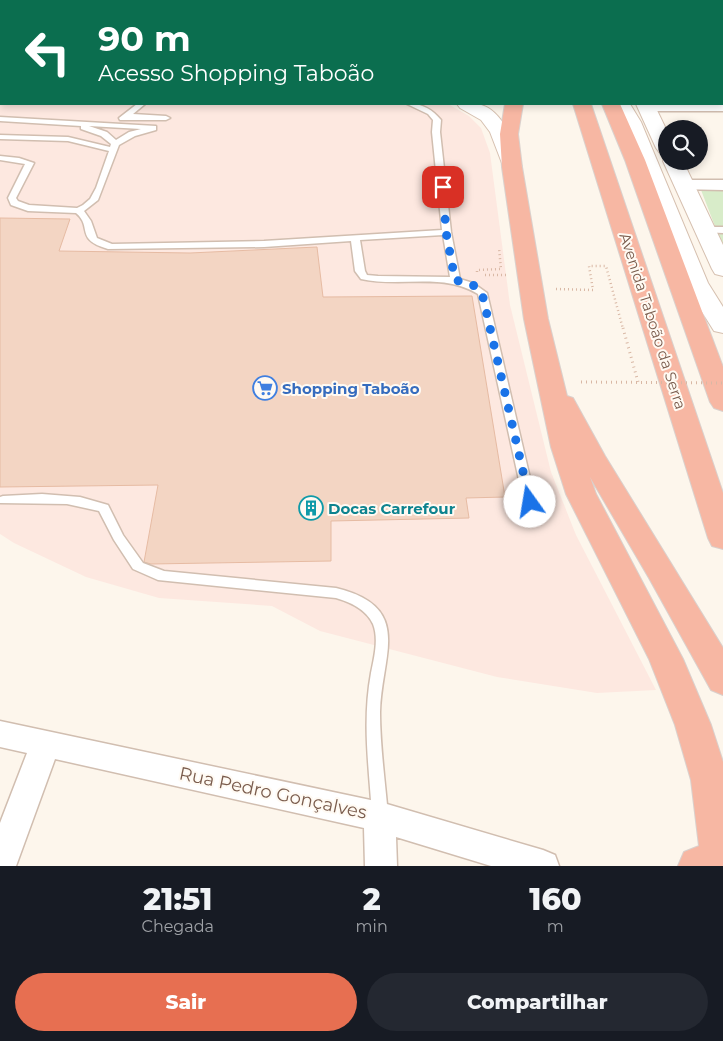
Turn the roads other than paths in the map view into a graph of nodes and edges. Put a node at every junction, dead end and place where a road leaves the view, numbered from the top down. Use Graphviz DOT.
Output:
graph roads {
  1 [pos="140,105"];
  2 [pos="414,105"];
  3 [pos="468,105"];
  4 [pos="514,105"];
  5 [pos="582,105"];
  6 [pos="611,105"];
  7 [pos="623,105"];
  8 [pos="646,105"];
  9 [pos="723,107"];
  10 [pos="125,116"];
  11 [pos="166,118"];
  12 [pos="1,119"];
  13 [pos="71,122"];
  14 [pos="116,125"];
  15 [pos="658,131"];
  16 [pos="0,137"];
  17 [pos="114,147"];
  18 [pos="0,158"];
  19 [pos="512,167"];
  20 [pos="677,170"];
  21 [pos="684,185"];
  22 [pos="723,185"];
  23 [pos="78,211"];
  24 [pos="714,230"];
  25 [pos="446,232"];
  26 [pos="355,237"];
  27 [pos="723,269"];
  28 [pos="455,280"];
  29 [pos="723,326"];
  30 [pos="567,385"];
  31 [pos="723,402"];
  32 [pos="3,500"];
  33 [pos="534,521"];
  34 [pos="723,538"];
  35 [pos="723,680"];
  36 [pos="0,734"];
  37 [pos="46,744"];
  38 [pos="380,817"];
  39 [pos="713,863"];
  40 [pos="0,864"];
  41 [pos="380,866"];
  42 [pos="543,866"];
  1 -- 10 [label="lane"];
  2 -- 25 [label="lane"];
  3 -- 19 [label="main road"];
  4 -- 19 [label="highway"];
  5 -- 34 [label="highway, Avenida Taboão da Serra"];
  6 -- 31 [label="highway"];
  7 -- 29 [label="main road"];
  8 -- 9 [label="street"];
  8 -- 15 [label="main road"];
  10 -- 11 [label="lane"];
  10 -- 14 [label="lane"];
  12 -- 13 [label="lane"];
  13 -- 14 [label="lane"];
  13 -- 17 [label="lane"];
  14 -- 17 [label="lane"];
  16 -- 17 [label="lane"];
  17 -- 23 [label="lane"];
  18 -- 23 [label="lane"];
  19 -- 30 [label="highway"];
  20 -- 21 [label="main road"];
  21 -- 22 [label="street"];
  21 -- 24 [label="main road"];
  23 -- 26 [label="lane"];
  24 -- 27 [label="main road"];
  25 -- 26 [label="lane"];
  25 -- 28 [label="lane"];
  26 -- 28 [label="lane"];
  28 -- 33 [label="lane"];
  30 -- 35 [label="highway"];
  30 -- 39 [label="highway"];
  32 -- 38 [label="lane"];
  36 -- 37 [label="street, Rua Pedro Gonçalves"];
  37 -- 38 [label="street, Rua Pedro Gonçalves"];
  37 -- 40 [label="street"];
  38 -- 41 [label="street"];
  38 -- 42 [label="street, Rua Pedro Gonçalves"];
}
